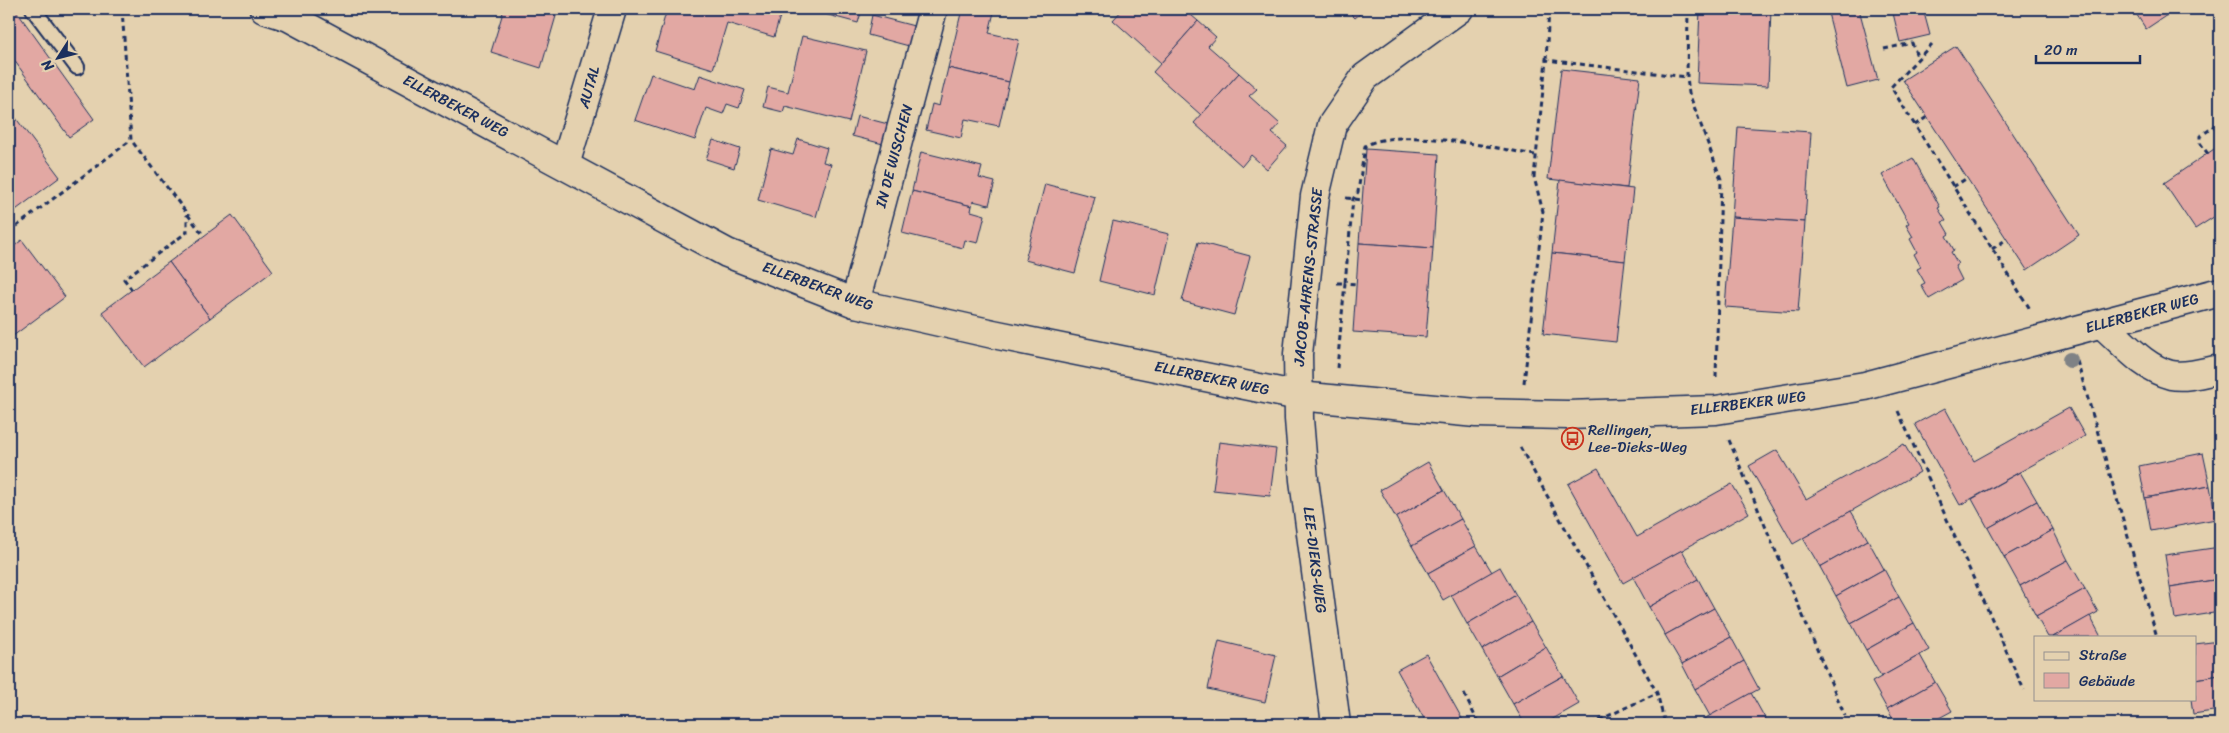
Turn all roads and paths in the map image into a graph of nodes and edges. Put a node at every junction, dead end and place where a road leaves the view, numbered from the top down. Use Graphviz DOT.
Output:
graph roads {
  1 [pos="33,9"];
  2 [pos="122,9"];
  3 [pos="612,9"];
  4 [pos="933,9"];
  5 [pos="1459,9"];
  6 [pos="1549,9"];
  7 [pos="1688,9"];
  8 [pos="281,12"];
  9 [pos="1932,44"];
  10 [pos="1884,49"];
  11 [pos="1918,59"];
  12 [pos="1546,60"];
  13 [pos="77,67"];
  14 [pos="1686,77"];
  15 [pos="1927,117"];
  16 [pos="2220,123"];
  17 [pos="1915,125"];
  18 [pos="131,140"];
  19 [pos="1535,154"];
  20 [pos="2208,154"];
  21 [pos="565,165"];
  22 [pos="1967,178"];
  23 [pos="1953,187"];
  24 [pos="187,213"];
  25 [pos="9,232"];
  26 [pos="204,236"];
  27 [pos="2007,239"];
  28 [pos="1992,249"];
  29 [pos="1307,282"];
  30 [pos="1346,284"];
  31 [pos="1357,284"];
  32 [pos="132,290"];
  33 [pos="2220,292"];
  34 [pos="855,303"];
  35 [pos="2103,325"];
  36 [pos="2058,335"];
  37 [pos="1337,369"];
  38 [pos="2220,369"];
  39 [pos="1716,383"];
  40 [pos="1524,390"];
  41 [pos="1299,396"];
  42 [pos="1898,410"];
  43 [pos="1727,435"];
  44 [pos="1519,446"];
  45 [pos="2157,636"];
  46 [pos="2024,690"];
  47 [pos="1657,692"];
  48 [pos="1464,694"];
  49 [pos="1845,716"];
  50 [pos="1336,724"];
  51 [pos="1479,724"];
  52 [pos="1591,724"];
  53 [pos="1665,724"];
  1 -- 13 [label="lane"];
  2 -- 18 [label="path"];
  3 -- 21 [label="street, AUTAL"];
  4 -- 34 [label="street, IN DE WISCHEN"];
  5 -- 29 [label="street, JACOB-AHRENS-STRASSE"];
  6 -- 12 [label="path"];
  7 -- 14 [label="path"];
  8 -- 21 [label="street, ELLERBEKER WEG"];
  9 -- 11 [label="path"];
  10 -- 11 [label="path"];
  11 -- 17 [label="path"];
  12 -- 14 [label="path"];
  12 -- 19 [label="path"];
  14 -- 39 [label="path"];
  15 -- 17 [label="path"];
  16 -- 20 [label="path"];
  17 -- 23 [label="path"];
  18 -- 24 [label="path"];
  18 -- 25 [label="path"];
  19 -- 30 [label="path"];
  19 -- 40 [label="path"];
  21 -- 34 [label="street, ELLERBEKER WEG"];
  22 -- 23 [label="path"];
  23 -- 28 [label="path"];
  24 -- 26 [label="path"];
  24 -- 32 [label="path"];
  27 -- 28 [label="path"];
  28 -- 36 [label="path"];
  29 -- 30 [label="path"];
  29 -- 41 [label="street, JACOB-AHRENS-STRASSE"];
  30 -- 31 [label="path"];
  30 -- 37 [label="path"];
  33 -- 35 [label="street, ELLERBEKER WEG"];
  34 -- 41 [label="street, ELLERBEKER WEG"];
  35 -- 36 [label="street, ELLERBEKER WEG"];
  35 -- 38 [label="street"];
  36 -- 41 [label="street, ELLERBEKER WEG"];
  36 -- 45 [label="path"];
  41 -- 50 [label="street, LEE-DIEKS-WEG"];
  42 -- 46 [label="path"];
  43 -- 49 [label="path"];
  44 -- 47 [label="path"];
  47 -- 52 [label="path"];
  47 -- 53 [label="path"];
  48 -- 51 [label="path"];
}
